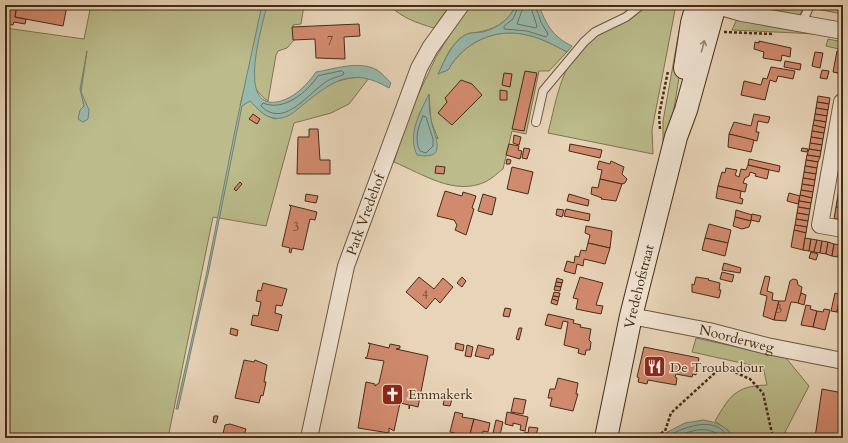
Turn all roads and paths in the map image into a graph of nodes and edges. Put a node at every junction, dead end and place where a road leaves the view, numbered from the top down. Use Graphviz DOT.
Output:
graph roads {
  1 [pos="461,5"];
  2 [pos="641,5"];
  3 [pos="697,5"];
  4 [pos="714,5"];
  5 [pos="810,5"];
  6 [pos="802,23"];
  7 [pos="843,31"];
  8 [pos="842,102"];
  9 [pos="536,122"];
  10 [pos="676,137"];
  11 [pos="843,229"];
  12 [pos="631,316"];
  13 [pos="843,361"];
  14 [pos="309,438"];
  15 [pos="606,438"];
  16 [pos="652,438"];
  17 [pos="773,438"];
  1 -- 14 [label="street, Park Vredehof"];
  2 -- 9 [label="lane"];
  3 -- 10 [label="main road, Vredehofstraat"];
  4 -- 6 [label="street"];
  10 -- 4 [label="main road, Vredehofstraat, one-way"];
  5 -- 6 [label="lane"];
  6 -- 7 [label="street"];
  8 -- 11 [label="street"];
  10 -- 12 [label="main road, Vredehofstraat"];
  12 -- 13 [label="street, Noorderweg"];
  12 -- 15 [label="main road, Vredehofstraat"];
  16 -- 17 [label="path"];
}
